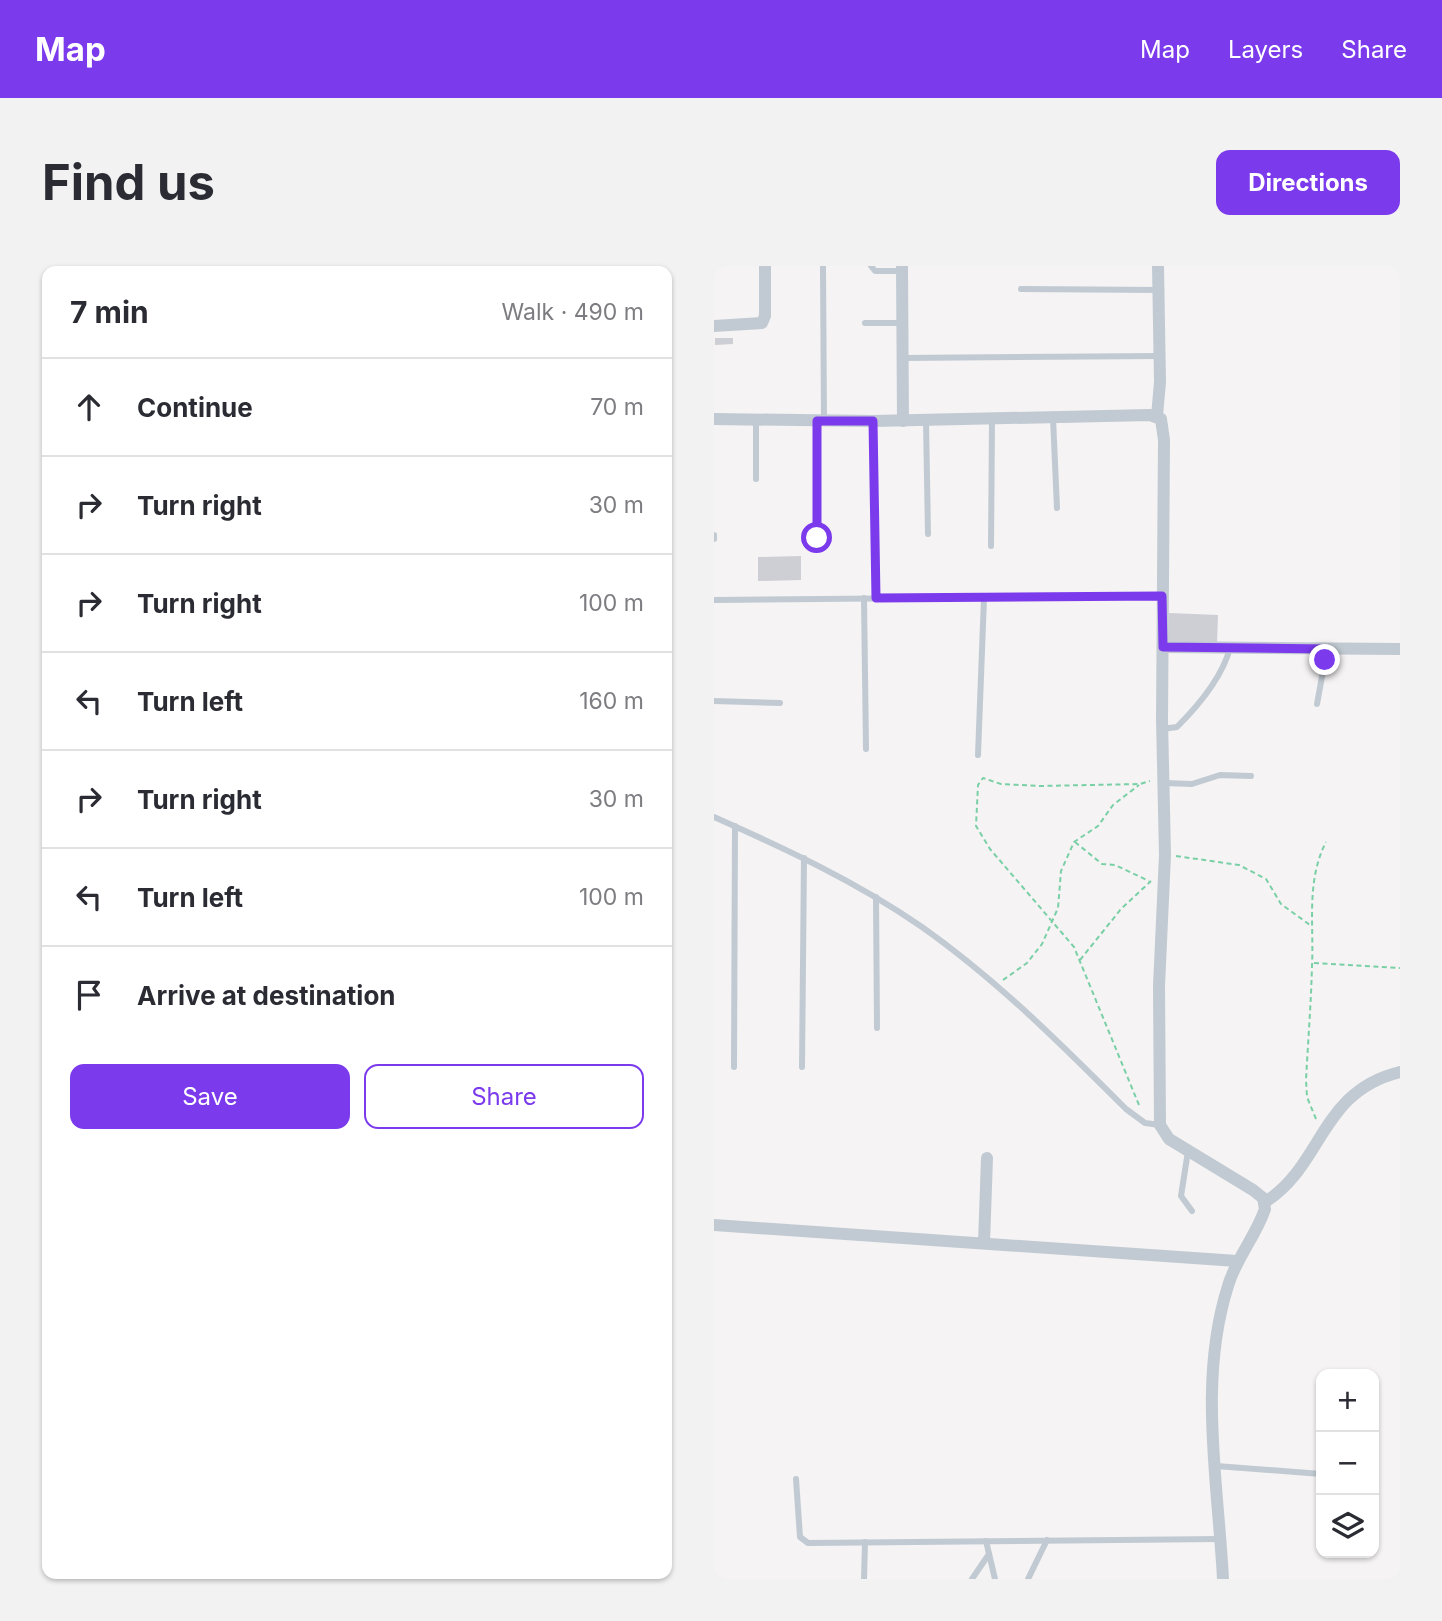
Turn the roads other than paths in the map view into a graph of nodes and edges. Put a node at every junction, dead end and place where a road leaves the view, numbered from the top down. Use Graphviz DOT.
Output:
graph roads {
  1 [pos="765,266"];
  2 [pos="823,266"];
  3 [pos="871,266"];
  4 [pos="1158,266"];
  5 [pos="902,268"];
  6 [pos="1021,289"];
  7 [pos="1159,290"];
  8 [pos="865,323"];
  9 [pos="902,323"];
  10 [pos="714,326"];
  11 [pos="1160,356"];
  12 [pos="903,358"];
  13 [pos="1157,416"];
  14 [pos="1053,418"];
  15 [pos="714,419"];
  16 [pos="757,419"];
  17 [pos="992,420"];
  18 [pos="821,421"];
  19 [pos="873,421"];
  20 [pos="904,421"];
  21 [pos="926,421"];
  22 [pos="756,479"];
  23 [pos="1058,508"];
  24 [pos="928,534"];
  25 [pos="817,538"];
  26 [pos="991,546"];
  27 [pos="1162,596"];
  28 [pos="864,598"];
  29 [pos="876,598"];
  30 [pos="984,598"];
  31 [pos="714,600"];
  32 [pos="1163,647"];
  33 [pos="1230,648"];
  34 [pos="1327,649"];
  35 [pos="1400,649"];
  36 [pos="714,701"];
  37 [pos="780,703"];
  38 [pos="1317,704"];
  39 [pos="1162,729"];
  40 [pos="866,749"];
  41 [pos="978,755"];
  42 [pos="1251,776"];
  43 [pos="1164,778"];
  44 [pos="714,817"];
  45 [pos="735,826"];
  46 [pos="804,858"];
  47 [pos="876,897"];
  48 [pos="877,1028"];
  49 [pos="734,1067"];
  50 [pos="802,1067"];
  51 [pos="1400,1072"];
  52 [pos="1160,1125"];
  53 [pos="1188,1151"];
  54 [pos="987,1158"];
  55 [pos="1265,1202"];
  56 [pos="1192,1211"];
  57 [pos="714,1226"];
  58 [pos="984,1243"];
  59 [pos="1237,1261"];
  60 [pos="1216,1466"];
  61 [pos="1316,1474"];
  62 [pos="796,1479"];
  63 [pos="1221,1539"];
  64 [pos="1047,1540"];
  65 [pos="986,1541"];
  66 [pos="865,1542"];
  67 [pos="989,1554"];
  68 [pos="864,1579"];
  69 [pos="972,1579"];
  70 [pos="995,1579"];
  71 [pos="1028,1579"];
  72 [pos="1223,1579"];
  1 -- 10 [label="street"];
  2 -- 18 [label="lane"];
  3 -- 5 [label="lane"];
  4 -- 7 [label="street"];
  5 -- 9 [label="street"];
  6 -- 7 [label="lane"];
  7 -- 11 [label="street"];
  8 -- 9 [label="lane"];
  9 -- 12 [label="street"];
  11 -- 12 [label="lane"];
  11 -- 13 [label="street"];
  12 -- 20 [label="street"];
  13 -- 14 [label="street"];
  13 -- 27 [label="street"];
  14 -- 17 [label="street"];
  14 -- 23 [label="lane"];
  15 -- 16 [label="street"];
  16 -- 18 [label="street"];
  16 -- 22 [label="lane"];
  17 -- 21 [label="street"];
  17 -- 26 [label="lane"];
  18 -- 19 [label="street"];
  18 -- 25 [label="lane"];
  19 -- 20 [label="street"];
  19 -- 29 [label="lane"];
  20 -- 21 [label="street"];
  21 -- 24 [label="lane"];
  27 -- 30 [label="lane"];
  27 -- 32 [label="street"];
  28 -- 29 [label="lane"];
  28 -- 31 [label="lane"];
  28 -- 40 [label="lane"];
  29 -- 30 [label="lane"];
  30 -- 41 [label="lane"];
  32 -- 33 [label="street"];
  32 -- 39 [label="street"];
  33 -- 34 [label="street"];
  33 -- 39 [label="lane"];
  34 -- 35 [label="street"];
  34 -- 38 [label="lane"];
  36 -- 37 [label="lane"];
  39 -- 43 [label="street"];
  42 -- 43 [label="lane"];
  43 -- 52 [label="street"];
  44 -- 45 [label="lane"];
  45 -- 46 [label="lane"];
  45 -- 49 [label="lane"];
  46 -- 47 [label="lane"];
  46 -- 50 [label="lane"];
  47 -- 48 [label="lane"];
  47 -- 52 [label="lane"];
  51 -- 55 [label="street"];
  52 -- 53 [label="street"];
  53 -- 55 [label="street"];
  53 -- 56 [label="lane"];
  54 -- 58 [label="street"];
  55 -- 59 [label="street"];
  57 -- 58 [label="street"];
  58 -- 59 [label="street"];
  59 -- 60 [label="street"];
  60 -- 61 [label="lane"];
  60 -- 63 [label="street"];
  62 -- 66 [label="lane"];
  63 -- 64 [label="lane"];
  63 -- 72 [label="street"];
  64 -- 65 [label="lane"];
  64 -- 71 [label="lane"];
  65 -- 66 [label="lane"];
  65 -- 67 [label="lane"];
  66 -- 68 [label="lane"];
  67 -- 69 [label="lane"];
  67 -- 70 [label="lane"];
}
